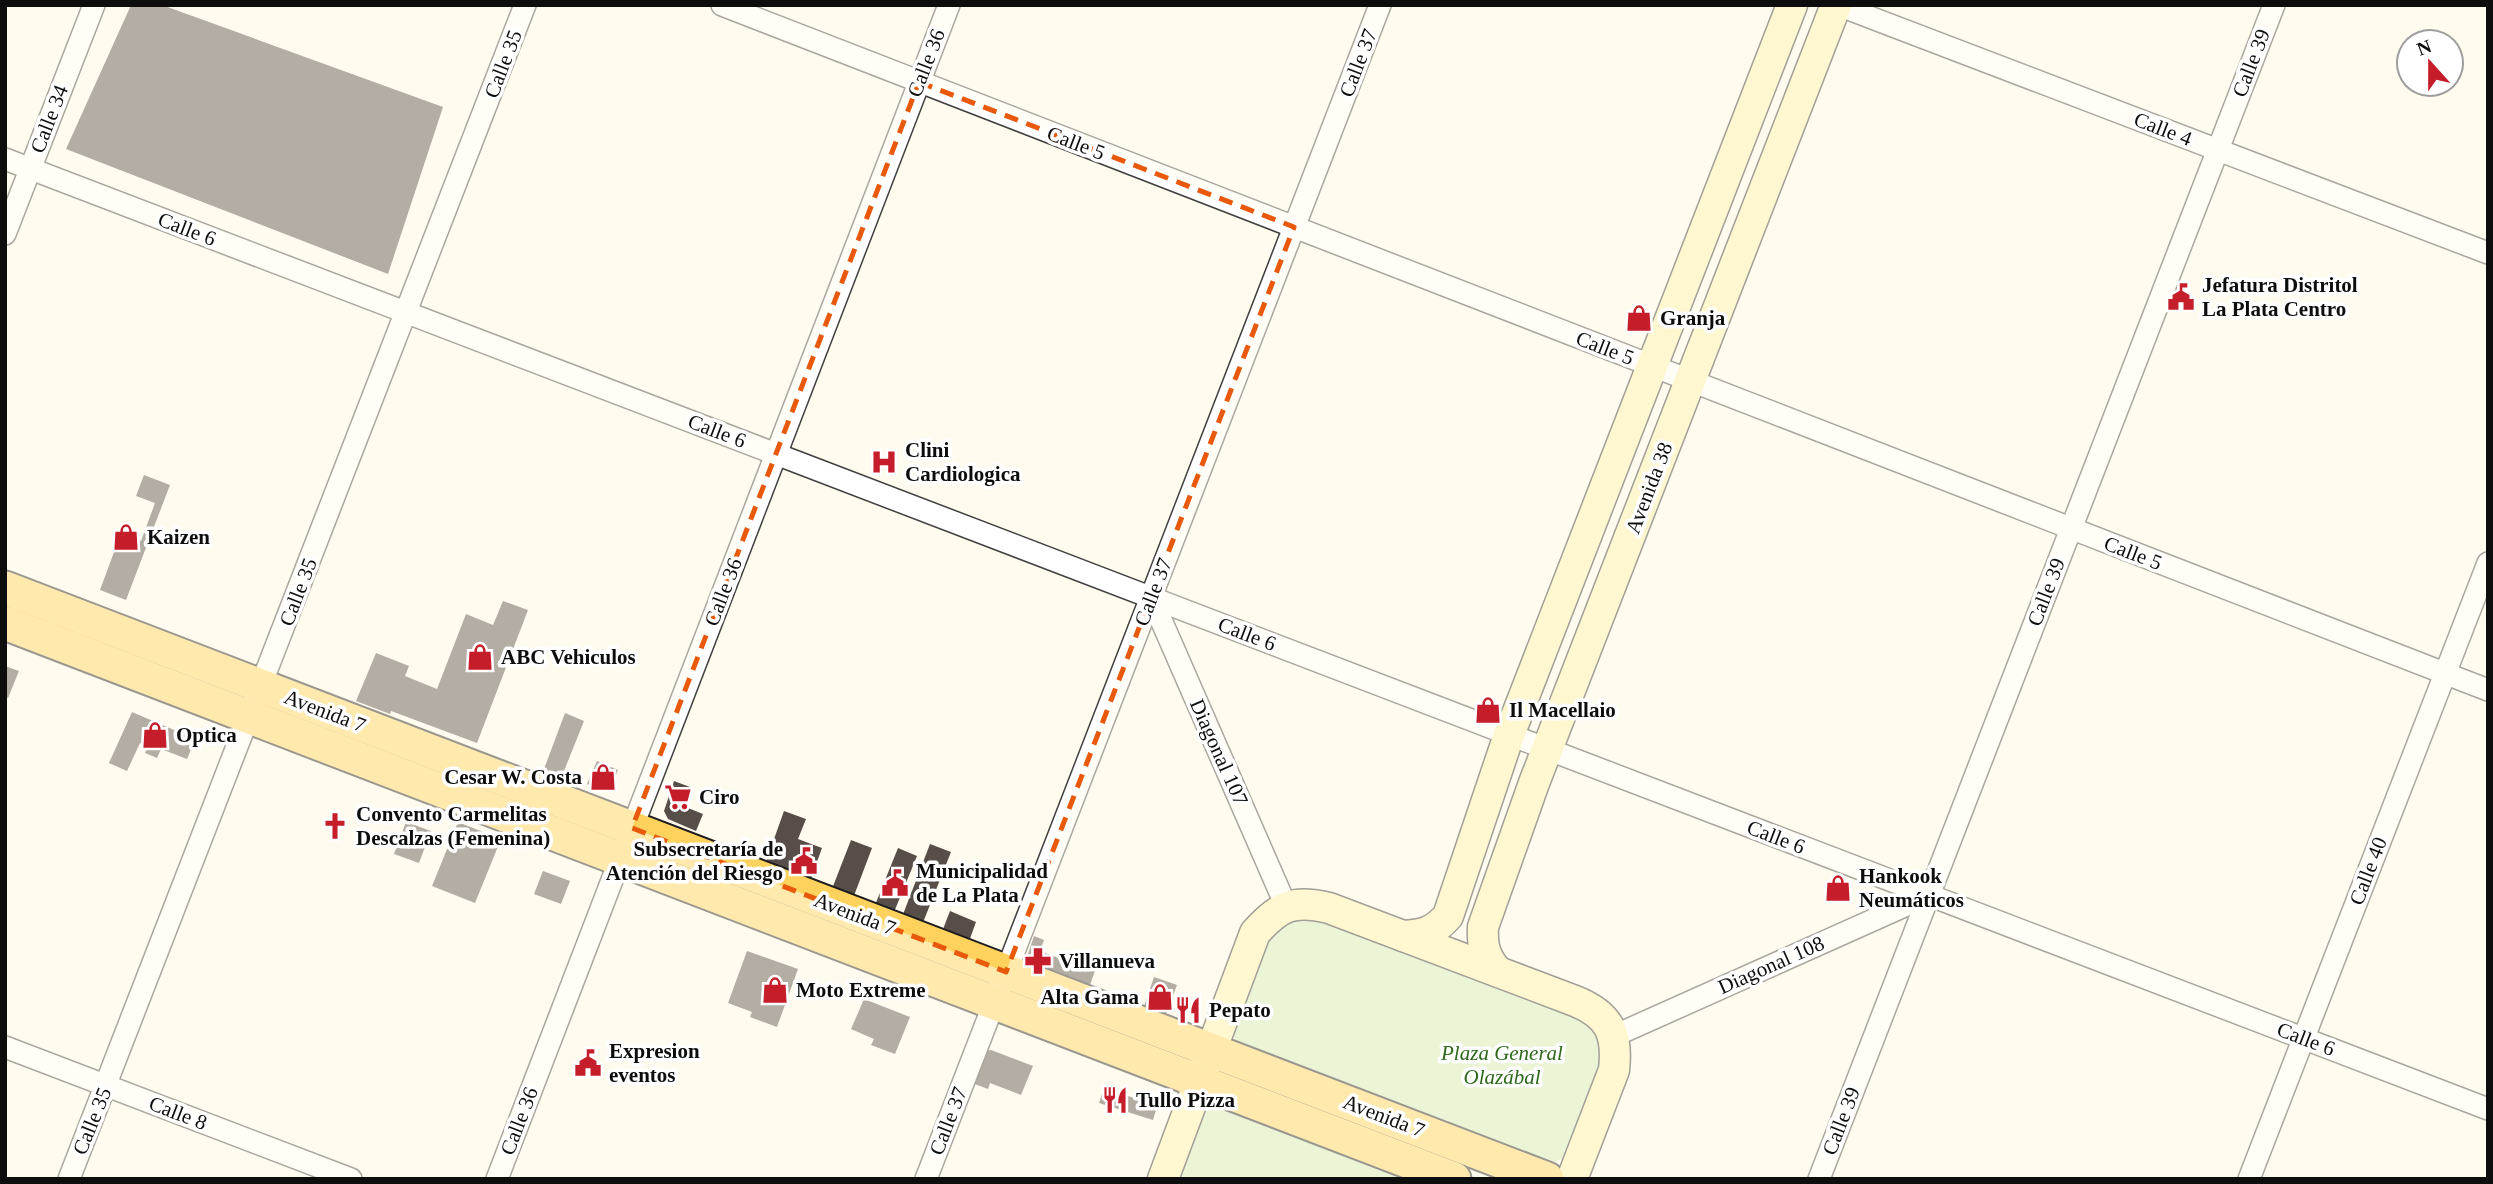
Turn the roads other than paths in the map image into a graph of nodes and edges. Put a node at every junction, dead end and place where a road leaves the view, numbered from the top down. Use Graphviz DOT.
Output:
graph roads {
  1 [pos="93,5"];
  2 [pos="525,5"];
  3 [pos="722,5"];
  4 [pos="949,5"];
  5 [pos="1380,5"];
  6 [pos="1792,5"];
  7 [pos="1837,5"];
  8 [pos="2274,5"];
  9 [pos="919,82"];
  10 [pos="2218,150"];
  11 [pos="5,159"];
  12 [pos="30,169"];
  13 [pos="1294,227"];
  14 [pos="5,234"];
  15 [pos="2488,253"];
  16 [pos="406,312"];
  17 [pos="1652,366"];
  18 [pos="1690,381"];
  19 [pos="776,454"];
  20 [pos="2071,529"];
  21 [pos="2488,563"];
  22 [pos="5,588"];
  23 [pos="1151,597"];
  24 [pos="5,623"];
  25 [pos="2445,673"];
  26 [pos="2488,690"];
  27 [pos="256,701"];
  28 [pos="1509,734"];
  29 [pos="1548,749"];
  30 [pos="626,843"];
  31 [pos="1929,895"];
  32 [pos="1286,906"];
  33 [pos="1403,936"];
  34 [pos="1497,971"];
  35 [pos="1006,972"];
  36 [pos="994,1003"];
  37 [pos="1614,1036"];
  38 [pos="2304,1038"];
  39 [pos="5,1047"];
  40 [pos="1206,1066"];
  41 [pos="107,1085"];
  42 [pos="2488,1109"];
  43 [pos="69,1179"];
  44 [pos="351,1179"];
  45 [pos="497,1179"];
  46 [pos="926,1179"];
  47 [pos="1163,1179"];
  48 [pos="1454,1179"];
  49 [pos="1547,1179"];
  50 [pos="1572,1179"];
  51 [pos="1819,1179"];
  52 [pos="2249,1179"];
  1 -- 12 [label="street, Calle 34"];
  2 -- 16 [label="street, Calle 35"];
  3 -- 9 [label="street, Calle 5"];
  4 -- 9 [label="street, Calle 36"];
  5 -- 13 [label="street, Calle 37"];
  6 -- 17 [label="main road, Avenida 38"];
  7 -- 10 [label="street, Calle 4"];
  7 -- 18 [label="main road, Avenida 38"];
  8 -- 10 [label="street, Calle 39"];
  9 -- 13 [label="street, Calle 5"];
  9 -- 19 [label="street, Calle 36"];
  10 -- 15 [label="street, Calle 4"];
  10 -- 20 [label="street, Calle 39"];
  11 -- 12 [label="street, Calle 6"];
  12 -- 14 [label="street, Calle 34"];
  12 -- 16 [label="street, Calle 6"];
  13 -- 17 [label="street, Calle 5"];
  13 -- 23 [label="street, Calle 37"];
  16 -- 19 [label="street, Calle 6"];
  16 -- 27 [label="street, Calle 35"];
  17 -- 18 [label="street, Calle 5"];
  17 -- 28 [label="main road, Avenida 38"];
  18 -- 20 [label="street, Calle 5"];
  18 -- 29 [label="main road, Avenida 38"];
  19 -- 23 [label="street, Calle 6"];
  19 -- 30 [label="street, Calle 36"];
  20 -- 25 [label="street, Calle 5"];
  20 -- 31 [label="street, Calle 39"];
  21 -- 25 [label="street, Calle 40"];
  22 -- 27 [label="main road, Avenida 7"];
  23 -- 28 [label="street, Calle 6"];
  23 -- 32 [label="street, Diagonal 107"];
  23 -- 35 [label="street, Calle 37"];
  24 -- 27 [label="main road, Avenida 7"];
  25 -- 26 [label="street, Calle 5"];
  25 -- 38 [label="street, Calle 40"];
  27 -- 30 [label="main road, Avenida 7"];
  27 -- 41 [label="street, Calle 35"];
  28 -- 29 [label="street, Calle 6"];
  28 -- 33 [label="main road, Avenida 38"];
  29 -- 31 [label="street, Calle 6"];
  29 -- 34 [label="main road, Avenida 38"];
  30 -- 35 [label="main road, Avenida 7"];
  30 -- 36 [label="main road, Avenida 7"];
  30 -- 45 [label="street, Calle 36"];
  31 -- 37 [label="street, Diagonal 108"];
  31 -- 38 [label="street, Calle 6"];
  31 -- 51 [label="street, Calle 39"];
  32 -- 33 [label="main road"];
  32 -- 40 [label="main road"];
  33 -- 34 [label="main road"];
  34 -- 37 [label="main road"];
  35 -- 36 [label="street, Calle 37"];
  35 -- 40 [label="main road, Avenida 7"];
  36 -- 40 [label="main road, Avenida 7"];
  36 -- 46 [label="street, Calle 37"];
  37 -- 50 [label="main road"];
  38 -- 42 [label="street, Calle 6"];
  38 -- 52 [label="street, Calle 40"];
  39 -- 41 [label="street, Calle 8"];
  40 -- 47 [label="main road"];
  40 -- 48 [label="main road, Avenida 7"];
  40 -- 49 [label="main road, Avenida 7"];
  41 -- 43 [label="street, Calle 35"];
  41 -- 44 [label="street, Calle 8"];
}
